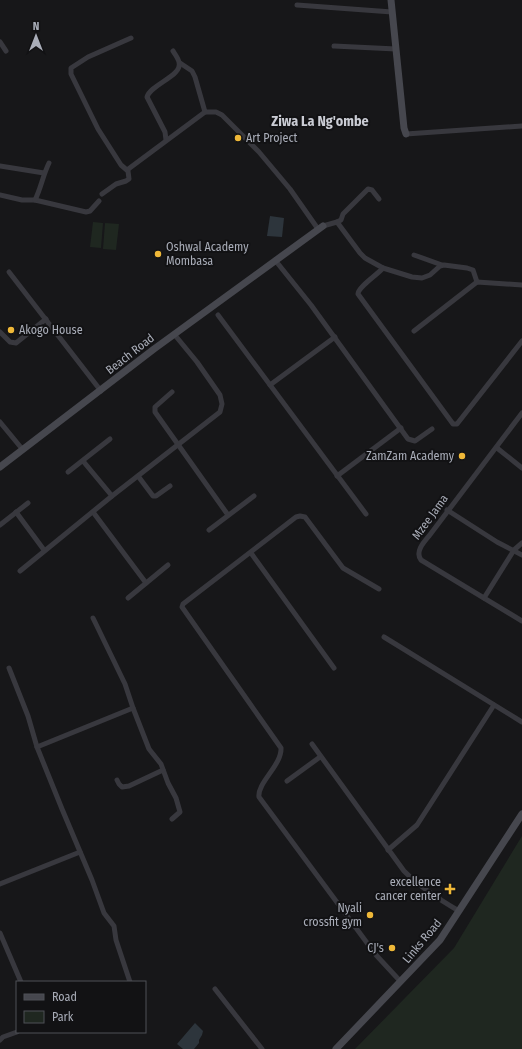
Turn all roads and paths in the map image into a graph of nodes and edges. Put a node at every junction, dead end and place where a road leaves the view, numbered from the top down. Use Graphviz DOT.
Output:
graph roads {
  1 [pos="391,0"];
  2 [pos="297,5"];
  3 [pos="392,12"];
  4 [pos="131,38"];
  5 [pos="0,42"];
  6 [pos="334,46"];
  7 [pos="396,49"];
  8 [pos="6,51"];
  9 [pos="173,51"];
  10 [pos="180,63"];
  11 [pos="206,112"];
  12 [pos="522,126"];
  13 [pos="406,134"];
  14 [pos="166,140"];
  15 [pos="49,163"];
  16 [pos="0,166"];
  17 [pos="127,170"];
  18 [pos="44,173"];
  19 [pos="102,194"];
  20 [pos="0,195"];
  21 [pos="379,199"];
  22 [pos="35,200"];
  23 [pos="99,201"];
  24 [pos="337,222"];
  25 [pos="320,227"];
  26 [pos="414,255"];
  27 [pos="275,260"];
  28 [pos="442,265"];
  29 [pos="383,268"];
  30 [pos="8,272"];
  31 [pos="477,282"];
  32 [pos="522,285"];
  33 [pos="218,315"];
  34 [pos="46,319"];
  35 [pos="414,331"];
  36 [pos="0,332"];
  37 [pos="174,334"];
  38 [pos="334,337"];
  39 [pos="522,341"];
  40 [pos="270,385"];
  41 [pos="101,391"];
  42 [pos="172,392"];
  43 [pos="522,414"];
  44 [pos="0,422"];
  45 [pos="401,428"];
  46 [pos="432,429"];
  47 [pos="110,439"];
  48 [pos="178,445"];
  49 [pos="497,448"];
  50 [pos="23,450"];
  51 [pos="83,461"];
  52 [pos="0,467"];
  53 [pos="522,468"];
  54 [pos="68,472"];
  55 [pos="138,476"];
  56 [pos="337,476"];
  57 [pos="170,486"];
  58 [pos="112,496"];
  59 [pos="254,496"];
  60 [pos="28,503"];
  61 [pos="447,510"];
  62 [pos="16,512"];
  63 [pos="93,512"];
  64 [pos="366,514"];
  65 [pos="228,516"];
  66 [pos="0,525"];
  67 [pos="209,530"];
  68 [pos="522,544"];
  69 [pos="44,550"];
  70 [pos="514,550"];
  71 [pos="251,552"];
  72 [pos="522,555"];
  73 [pos="168,566"];
  74 [pos="20,572"];
  75 [pos="146,583"];
  76 [pos="379,589"];
  77 [pos="128,598"];
  78 [pos="484,598"];
  79 [pos="93,618"];
  80 [pos="522,621"];
  81 [pos="384,637"];
  82 [pos="9,668"];
  83 [pos="334,668"];
  84 [pos="494,705"];
  85 [pos="133,708"];
  86 [pos="522,722"];
  87 [pos="312,744"];
  88 [pos="38,747"];
  89 [pos="320,757"];
  90 [pos="163,770"];
  91 [pos="117,780"];
  92 [pos="287,782"];
  93 [pos="522,814"];
  94 [pos="172,819"];
  95 [pos="388,850"];
  96 [pos="80,852"];
  97 [pos="0,884"];
  98 [pos="459,911"];
  99 [pos="0,933"];
  100 [pos="21,981"];
  101 [pos="130,981"];
  102 [pos="401,982"];
  103 [pos="215,989"];
  104 [pos="16,1032"];
  105 [pos="0,1040"];
  106 [pos="262,1049"];
  107 [pos="336,1049"];
  1 -- 3 [label="main road"];
  2 -- 3 [label="street"];
  3 -- 7 [label="main road"];
  4 -- 17 [label="street"];
  5 -- 8 [label="street"];
  6 -- 7 [label="street"];
  7 -- 13 [label="main road"];
  9 -- 10 [label="street"];
  10 -- 11 [label="street"];
  10 -- 14 [label="street"];
  11 -- 14 [label="street"];
  11 -- 25 [label="street"];
  12 -- 13 [label="street"];
  14 -- 17 [label="street"];
  15 -- 18 [label="street"];
  16 -- 18 [label="street"];
  17 -- 19 [label="street"];
  18 -- 22 [label="street"];
  20 -- 22 [label="street"];
  21 -- 24 [label="street"];
  22 -- 23 [label="street"];
  24 -- 25 [label="street"];
  24 -- 29 [label="street"];
  25 -- 27 [label="main road, Beach Road"];
  26 -- 28 [label="street"];
  27 -- 37 [label="main road, Beach Road"];
  27 -- 38 [label="street"];
  28 -- 29 [label="street"];
  28 -- 31 [label="street"];
  29 -- 39 [label="street"];
  30 -- 34 [label="street"];
  31 -- 32 [label="street"];
  31 -- 35 [label="street"];
  33 -- 40 [label="street"];
  34 -- 36 [label="street"];
  34 -- 41 [label="street"];
  37 -- 41 [label="main road, Beach Road"];
  37 -- 48 [label="street"];
  38 -- 40 [label="street"];
  38 -- 45 [label="street"];
  40 -- 56 [label="street"];
  41 -- 50 [label="main road, Beach Road"];
  42 -- 48 [label="street"];
  43 -- 49 [label="street, Mzee Jama"];
  44 -- 50 [label="street"];
  45 -- 46 [label="street"];
  45 -- 56 [label="street"];
  47 -- 51 [label="street"];
  48 -- 55 [label="street"];
  48 -- 65 [label="street"];
  49 -- 53 [label="street"];
  49 -- 61 [label="street, Mzee Jama"];
  50 -- 52 [label="main road, Beach Road"];
  51 -- 54 [label="street"];
  51 -- 58 [label="street"];
  55 -- 57 [label="street"];
  55 -- 58 [label="street"];
  56 -- 64 [label="street"];
  58 -- 63 [label="street"];
  59 -- 65 [label="street"];
  60 -- 62 [label="street"];
  61 -- 70 [label="street"];
  61 -- 78 [label="street, Mzee Jama"];
  62 -- 66 [label="street"];
  62 -- 69 [label="street"];
  63 -- 69 [label="street"];
  63 -- 75 [label="street"];
  65 -- 67 [label="street"];
  68 -- 70 [label="street"];
  69 -- 74 [label="street"];
  70 -- 72 [label="street"];
  70 -- 78 [label="street"];
  71 -- 76 [label="street"];
  71 -- 83 [label="street"];
  71 -- 102 [label="street"];
  73 -- 75 [label="street"];
  75 -- 77 [label="street"];
  78 -- 80 [label="street, Mzee Jama"];
  79 -- 85 [label="street"];
  81 -- 84 [label="street"];
  82 -- 88 [label="street"];
  84 -- 86 [label="street"];
  84 -- 95 [label="street"];
  85 -- 88 [label="street"];
  85 -- 90 [label="street"];
  87 -- 89 [label="street"];
  88 -- 96 [label="street"];
  89 -- 92 [label="street"];
  89 -- 95 [label="street"];
  90 -- 91 [label="street"];
  90 -- 94 [label="street"];
  93 -- 98 [label="main road, Links Road"];
  95 -- 98 [label="street"];
  96 -- 97 [label="street"];
  96 -- 101 [label="street"];
  98 -- 102 [label="main road, Links Road"];
  99 -- 100 [label="street"];
  102 -- 107 [label="main road, Links Road"];
  103 -- 106 [label="street"];
  104 -- 105 [label="street"];
}
